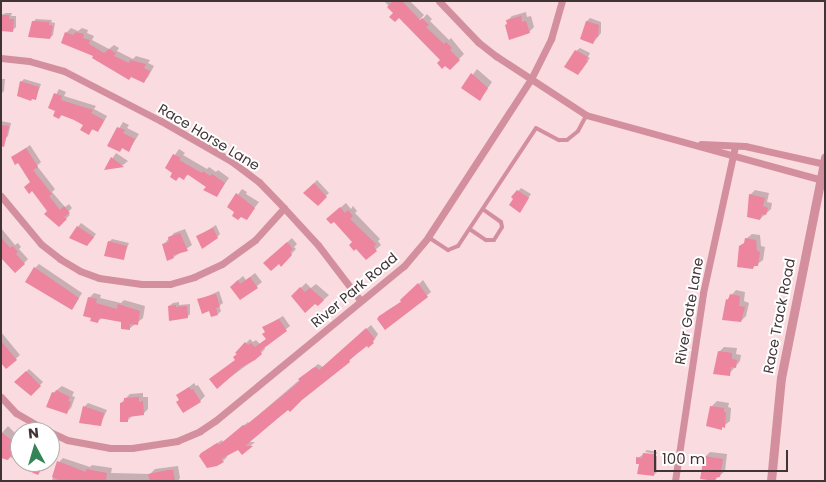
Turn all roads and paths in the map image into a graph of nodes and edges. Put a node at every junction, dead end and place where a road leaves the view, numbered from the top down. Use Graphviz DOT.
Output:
graph roads {
  1 [pos="439,1"];
  2 [pos="562,1"];
  3 [pos="1,58"];
  4 [pos="531,79"];
  5 [pos="586,115"];
  6 [pos="690,144"];
  7 [pos="735,146"];
  8 [pos="733,157"];
  9 [pos="824,161"];
  10 [pos="823,181"];
  11 [pos="1,196"];
  12 [pos="284,208"];
  13 [pos="484,210"];
  14 [pos="471,230"];
  15 [pos="428,237"];
  16 [pos="360,300"];
  17 [pos="1,397"];
  18 [pos="32,422"];
  19 [pos="60,437"];
  20 [pos="675,481"];
  21 [pos="770,481"];
  1 -- 4 [label="street"];
  2 -- 4 [label="street, River Park Road"];
  3 -- 12 [label="street, Race Horse Lane"];
  4 -- 5 [label="street"];
  4 -- 15 [label="street, River Park Road"];
  5 -- 6 [label="street"];
  5 -- 13 [label="lane"];
  6 -- 7 [label="street"];
  6 -- 8 [label="street"];
  7 -- 8 [label="street, River Gate Lane"];
  7 -- 9 [label="street"];
  8 -- 10 [label="street"];
  8 -- 20 [label="street, River Gate Lane"];
  9 -- 10 [label="street, Race Track Road"];
  10 -- 21 [label="street, Race Track Road"];
  11 -- 12 [label="street"];
  12 -- 16 [label="street, Race Horse Lane"];
  13 -- 14 [label="lane"];
  13 -- 14 [label="lane"];
  14 -- 15 [label="lane"];
  15 -- 16 [label="street, River Park Road"];
  16 -- 19 [label="street, River Park Road"];
  17 -- 18 [label="street, River Park Road"];
}
